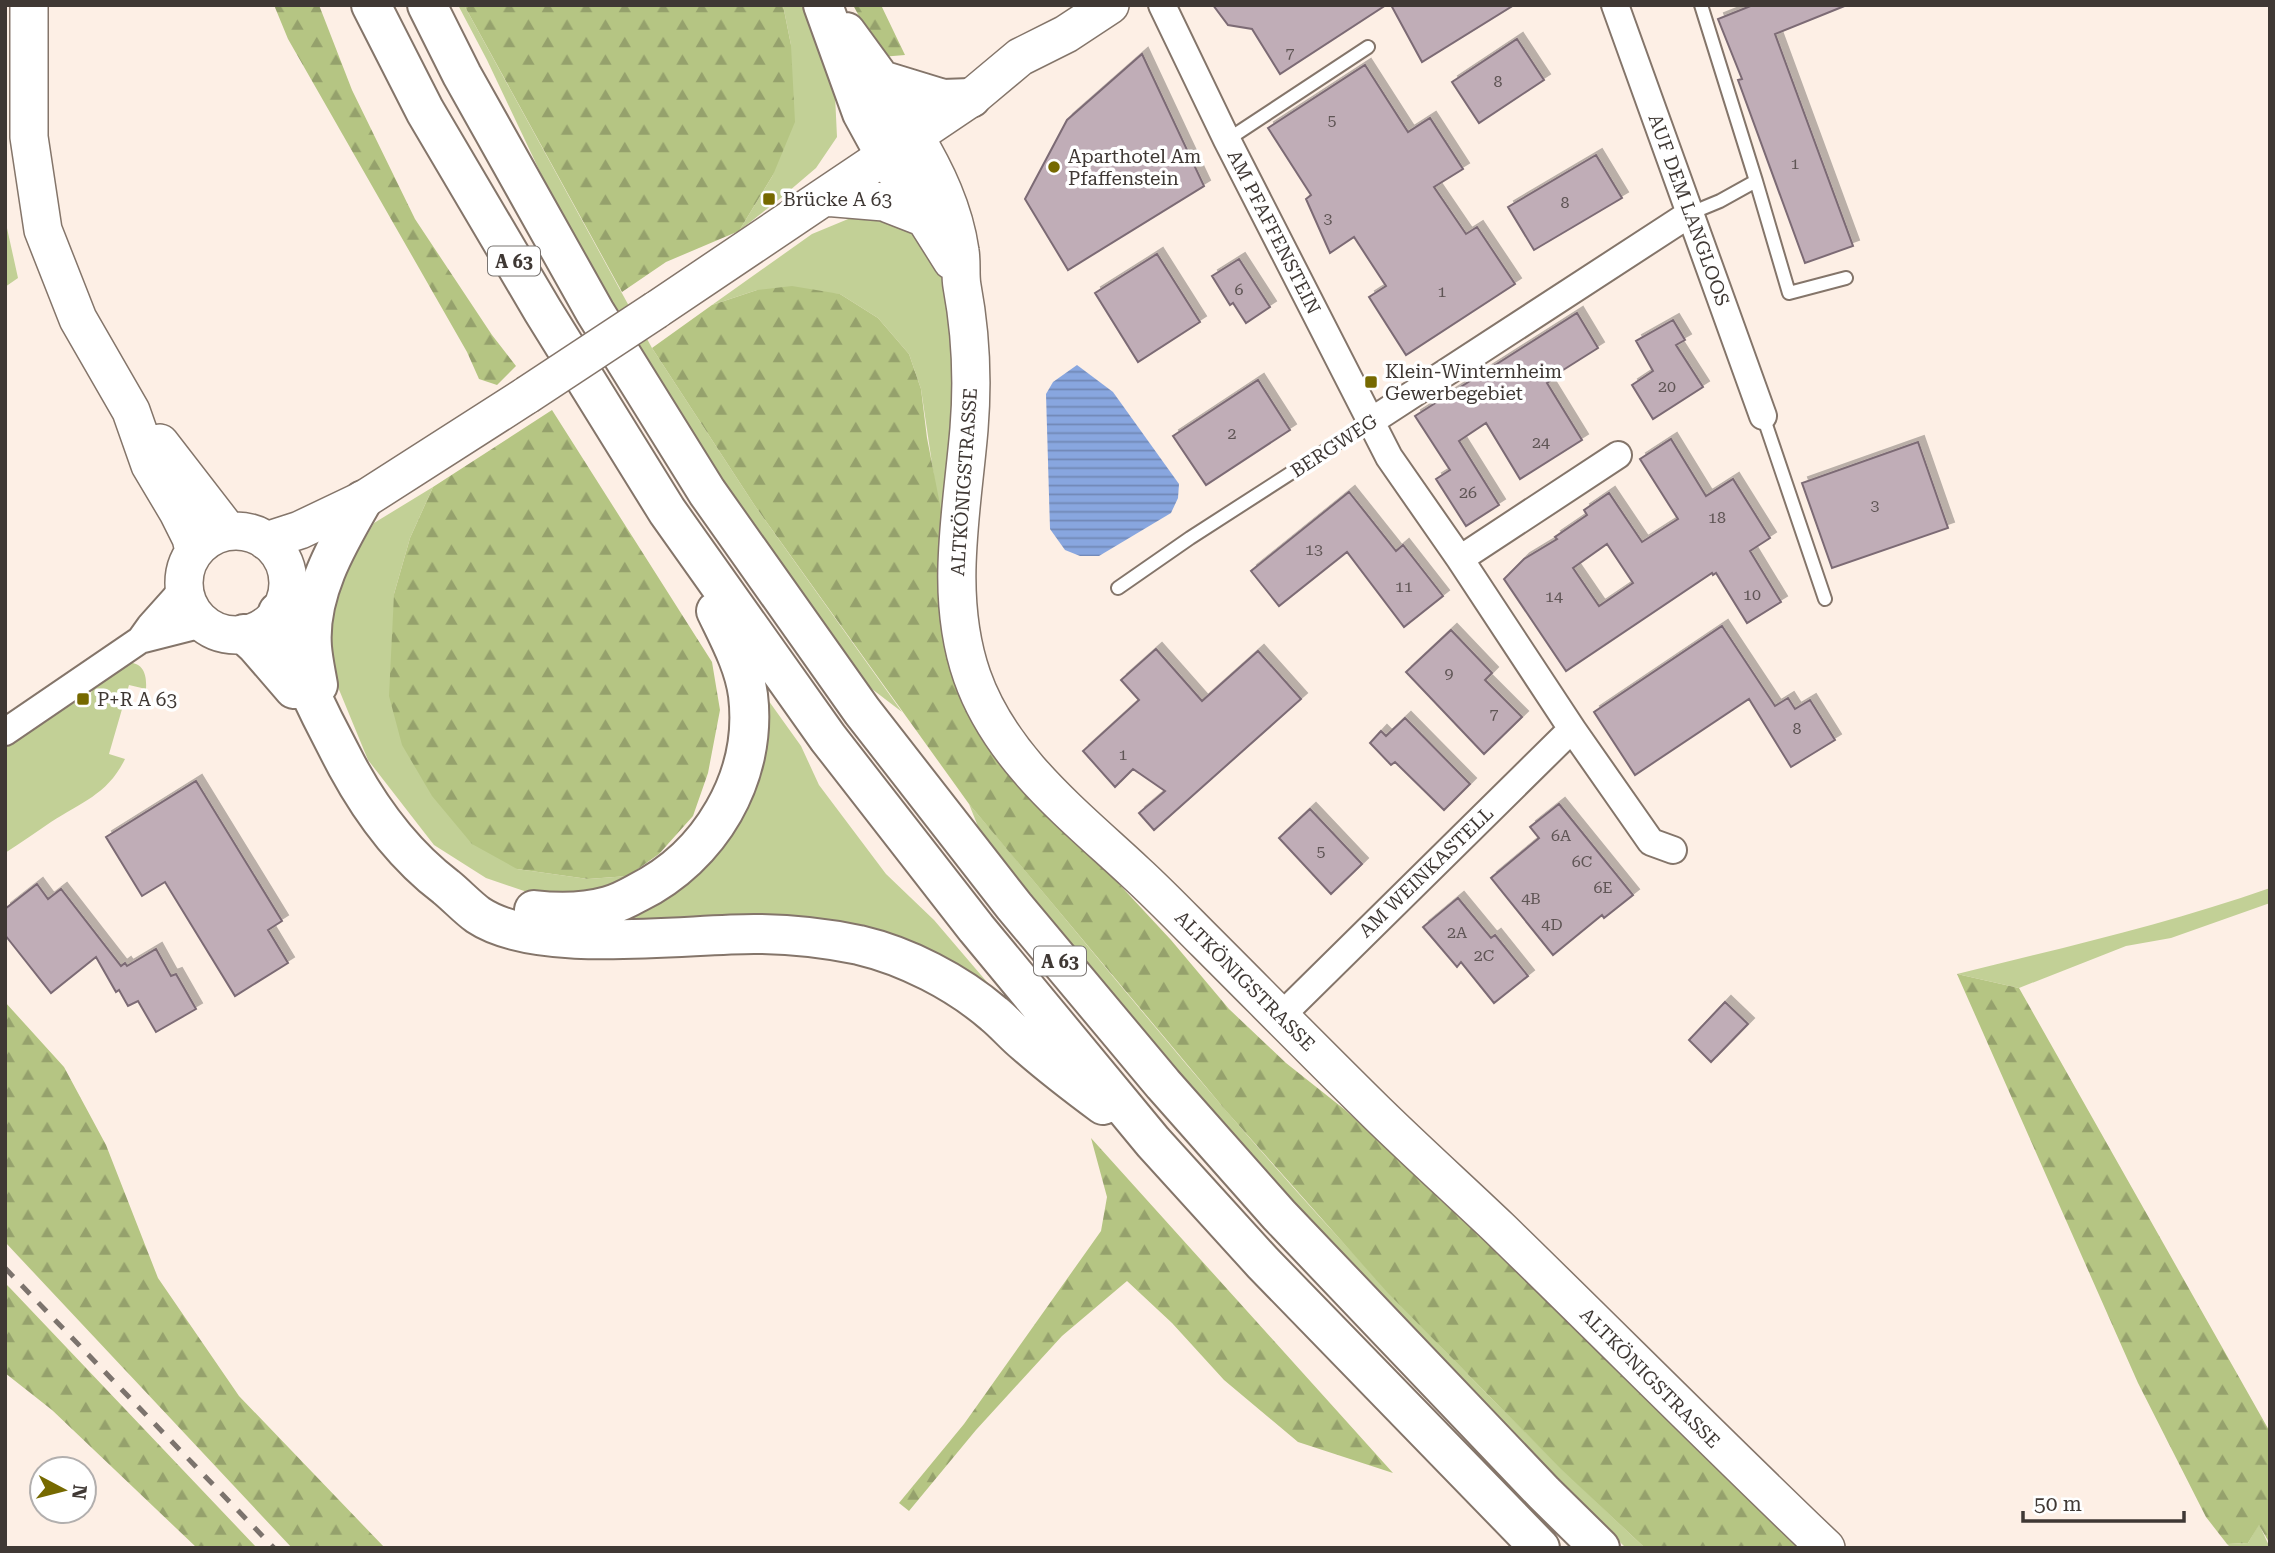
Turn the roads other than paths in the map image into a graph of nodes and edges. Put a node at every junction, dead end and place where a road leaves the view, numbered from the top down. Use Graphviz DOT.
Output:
graph roads {
  1 [pos="29,5"];
  2 [pos="371,5"];
  3 [pos="427,5"];
  4 [pos="825,5"];
  5 [pos="1110,5"];
  6 [pos="1162,5"];
  7 [pos="1615,5"];
  8 [pos="1701,5"];
  9 [pos="1368,47"];
  10 [pos="881,80"];
  11 [pos="971,98"];
  12 [pos="1227,140"];
  13 [pos="900,145"];
  14 [pos="1756,181"];
  15 [pos="824,197"];
  16 [pos="1691,213"];
  17 [pos="925,218"];
  18 [pos="1846,278"];
  19 [pos="961,281"];
  20 [pos="131,411"];
  21 [pos="1763,416"];
  22 [pos="1370,422"];
  23 [pos="1618,455"];
  24 [pos="363,500"];
  25 [pos="667,511"];
  26 [pos="228,531"];
  27 [pos="266,541"];
  28 [pos="194,551"];
  29 [pos="1460,559"];
  30 [pos="287,574"];
  31 [pos="184,588"];
  32 [pos="1118,589"];
  33 [pos="1825,599"];
  34 [pos="278,612"];
  35 [pos="203,624"];
  36 [pos="244,634"];
  37 [pos="140,640"];
  38 [pos="325,725"];
  39 [pos="1572,729"];
  40 [pos="5,732"];
  41 [pos="1673,850"];
  42 [pos="459,897"];
  43 [pos="1270,1006"];
  44 [pos="1153,1142"];
  45 [pos="1540,1548"];
  46 [pos="1600,1548"];
  47 [pos="1826,1548"];
  1 -- 20 [label="main road"];
  2 -- 25 [label="highway, A 63"];
  3 -- 46 [label="highway, A 63"];
  4 -- 10 [label="highway"];
  4 -- 13 [label="highway"];
  5 -- 11 [label="main road"];
  6 -- 12 [label="street, AM PFAFFENSTEIN"];
  7 -- 16 [label="street, AUF DEM LANGLOOS"];
  8 -- 14 [label="lane"];
  9 -- 12 [label="lane"];
  10 -- 11 [label="highway"];
  10 -- 13 [label="highway"];
  11 -- 13 [label="main road"];
  12 -- 22 [label="street, AM PFAFFENSTEIN"];
  13 -- 15 [label="main road"];
  13 -- 17 [label="main road, ALTKÖNIGSTRASSE"];
  13 -- 19 [label="main road, ALTKÖNIGSTRASSE"];
  14 -- 16 [label="lane"];
  14 -- 18 [label="lane"];
  15 -- 17 [label="main road"];
  15 -- 24 [label="main road, bridge"];
  16 -- 21 [label="street, AUF DEM LANGLOOS"];
  16 -- 22 [label="street, BERGWEG"];
  17 -- 19 [label="main road, ALTKÖNIGSTRASSE"];
  19 -- 43 [label="main road, ALTKÖNIGSTRASSE"];
  20 -- 26 [label="main road"];
  20 -- 28 [label="main road"];
  21 -- 33 [label="lane"];
  22 -- 29 [label="street, AM PFAFFENSTEIN"];
  22 -- 32 [label="lane, BERGWEG"];
  23 -- 29 [label="street"];
  24 -- 27 [label="main road"];
  24 -- 30 [label="main road"];
  24 -- 38 [label="highway"];
  25 -- 42 [label="highway"];
  25 -- 44 [label="highway, A 63"];
  26 -- 27 [label="main road"];
  26 -- 28 [label="main road"];
  27 -- 30 [label="main road"];
  28 -- 31 [label="main road"];
  29 -- 39 [label="street"];
  30 -- 34 [label="main road"];
  31 -- 35 [label="main road"];
  31 -- 37 [label="street"];
  34 -- 36 [label="main road"];
  34 -- 38 [label="highway"];
  35 -- 36 [label="main road"];
  35 -- 37 [label="street"];
  36 -- 38 [label="highway"];
  37 -- 40 [label="street"];
  38 -- 42 [label="highway"];
  39 -- 41 [label="street"];
  39 -- 43 [label="street, AM WEINKASTELL"];
  42 -- 44 [label="highway"];
  43 -- 47 [label="main road, ALTKÖNIGSTRASSE"];
  44 -- 45 [label="highway, A 63"];
}
